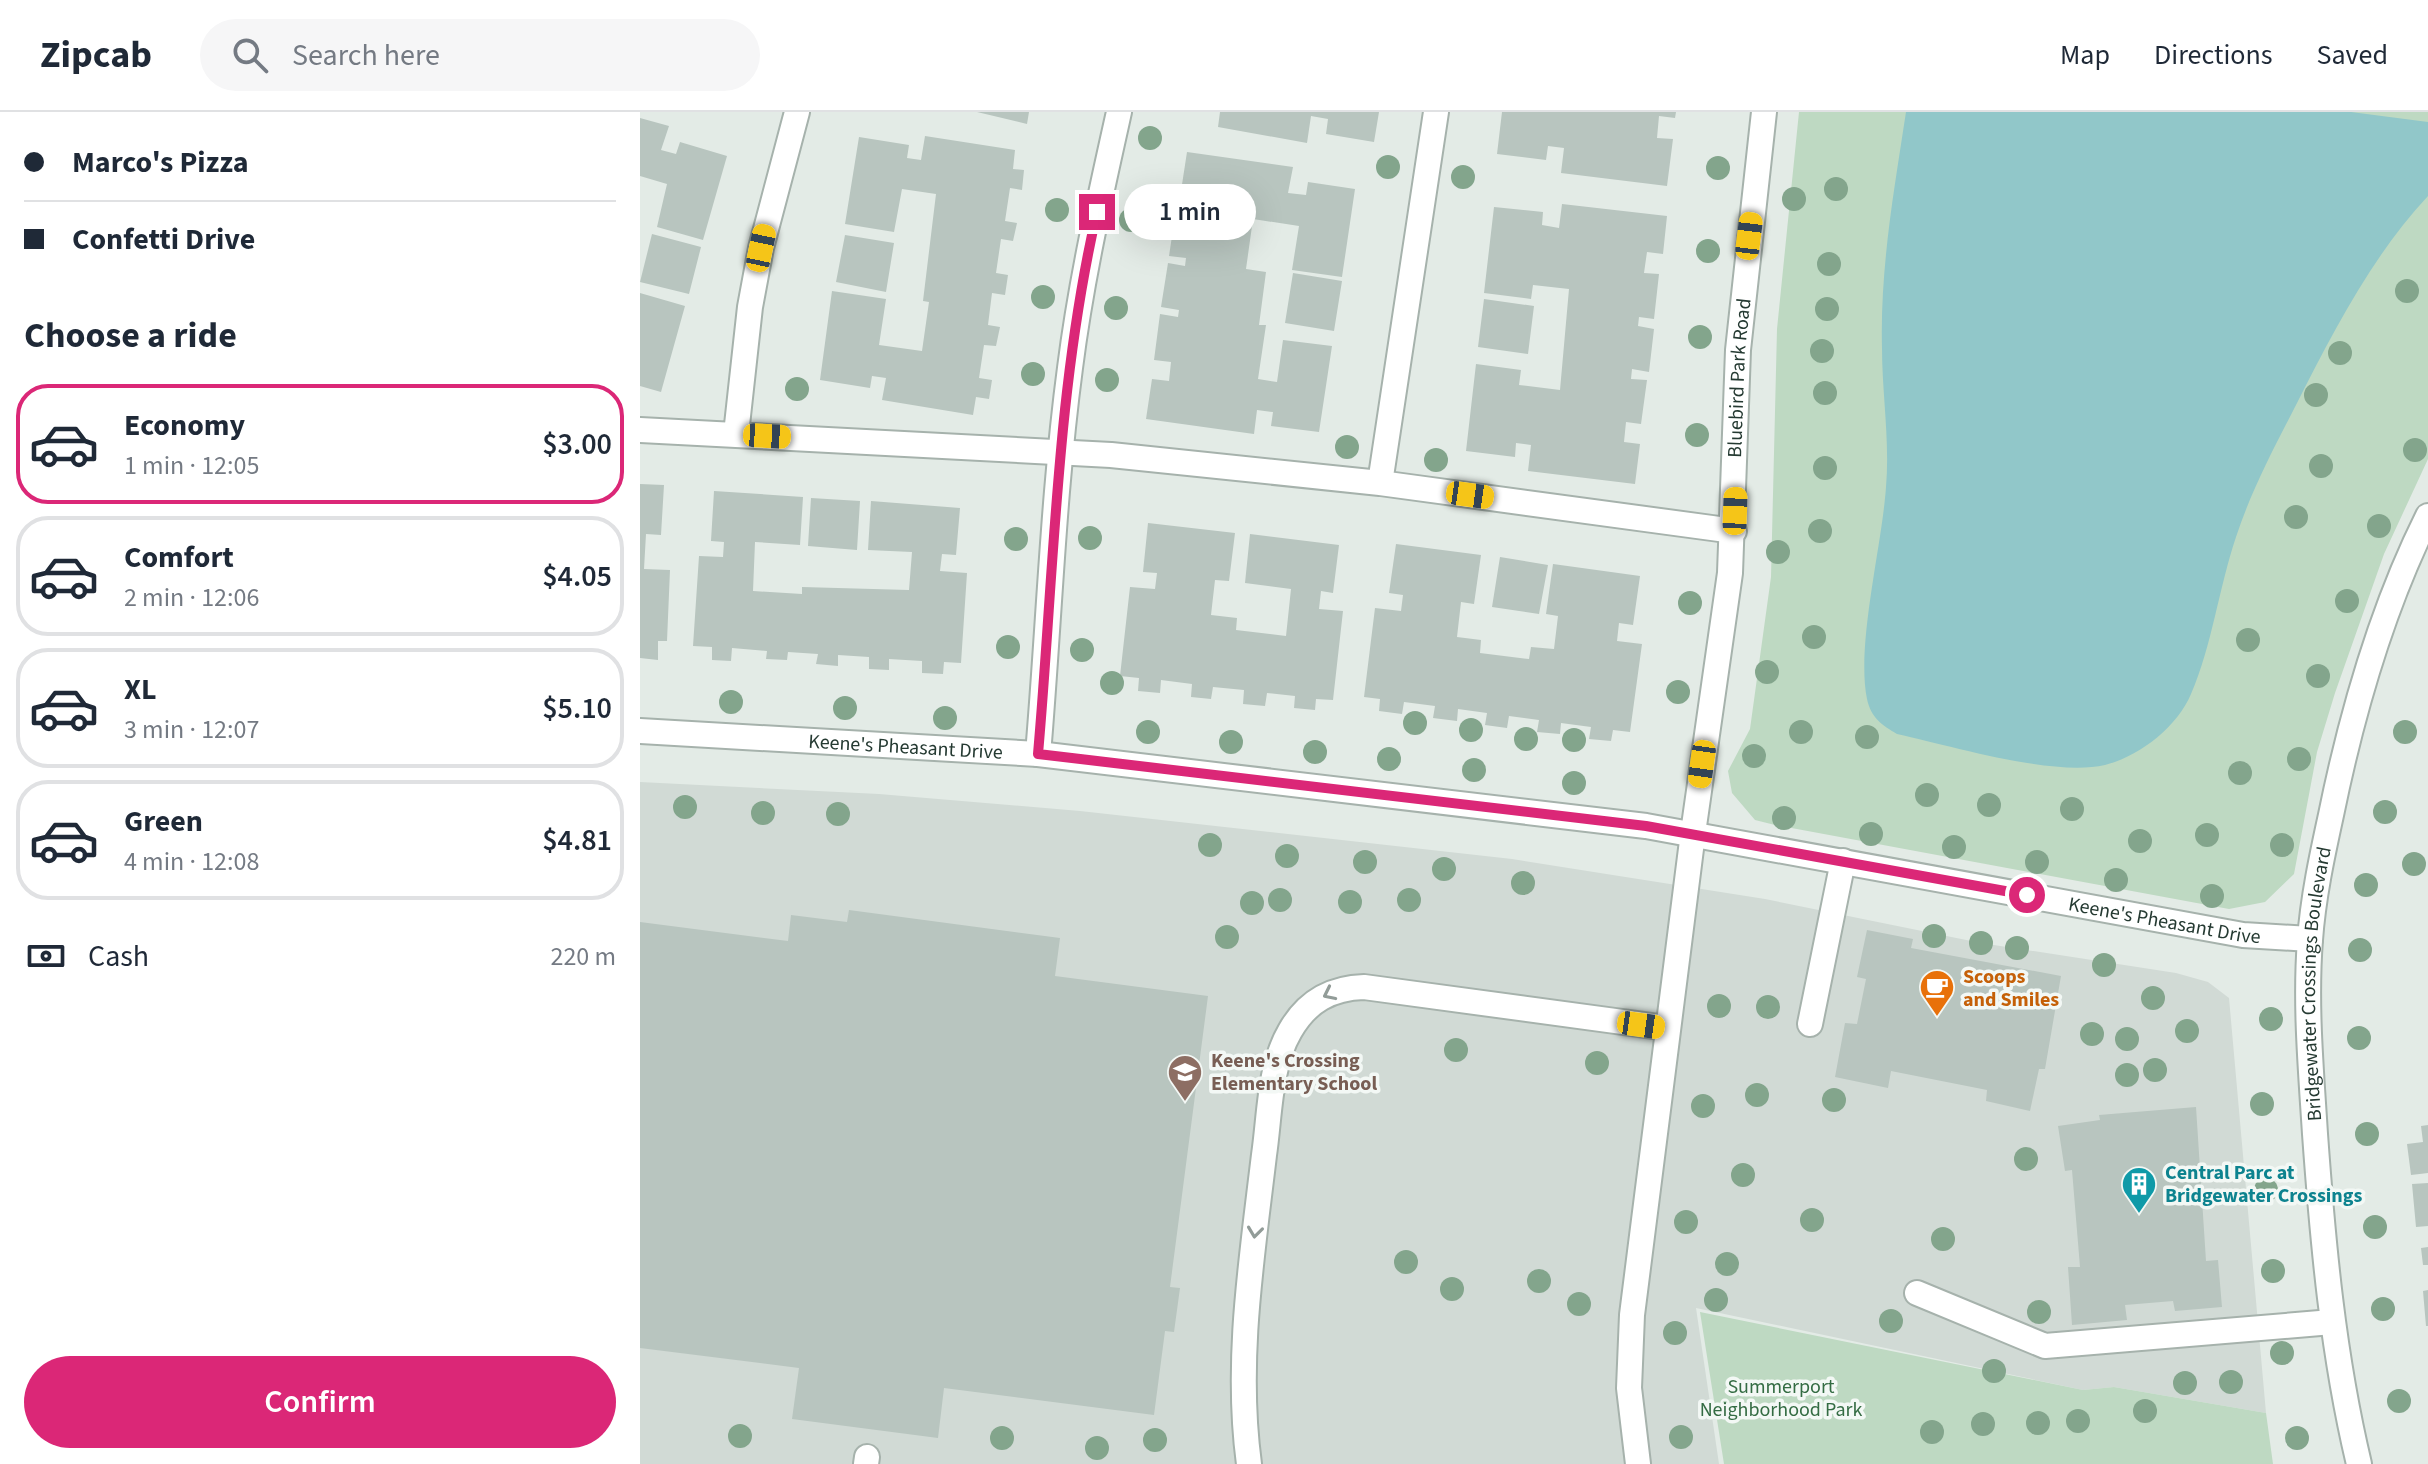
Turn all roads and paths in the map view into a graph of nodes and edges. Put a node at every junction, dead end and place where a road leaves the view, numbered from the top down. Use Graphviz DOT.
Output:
graph roads {
  1 [pos="797,112"];
  2 [pos="1119,112"];
  3 [pos="1436,112"];
  4 [pos="1764,112"];
  5 [pos="640,430"];
  6 [pos="736,434"];
  7 [pos="1060,451"];
  8 [pos="1380,483"];
  9 [pos="2428,516"];
  10 [pos="1734,531"];
  11 [pos="640,731"];
  12 [pos="1038,754"];
  13 [pos="1693,833"];
  14 [pos="1843,861"];
  15 [pos="2310,939"];
  16 [pos="1810,1024"];
  17 [pos="1667,1028"];
  18 [pos="1917,1293"];
  19 [pos="2332,1322"];
  20 [pos="1249,1464"];
  21 [pos="1638,1464"];
  22 [pos="2359,1464"];
  1 -- 6 [label="street"];
  2 -- 7 [label="street"];
  3 -- 8 [label="street"];
  4 -- 10 [label="street, Bluebird Park Road"];
  5 -- 6 [label="street"];
  6 -- 7 [label="street"];
  7 -- 8 [label="street"];
  7 -- 12 [label="street"];
  8 -- 10 [label="street"];
  9 -- 15 [label="street, Bridgewater Crossings Boulevard"];
  10 -- 13 [label="street, Bluebird Park Road"];
  11 -- 12 [label="street, Keene's Pheasant Drive"];
  12 -- 13 [label="street, Keene's Pheasant Drive"];
  13 -- 14 [label="street, Keene's Pheasant Drive"];
  13 -- 17 [label="street, Bluebird Park Road"];
  14 -- 15 [label="street, Keene's Pheasant Drive"];
  14 -- 16 [label="street"];
  15 -- 19 [label="street, Bridgewater Crossings Boulevard"];
  17 -- 20 [label="street, one-way"];
  17 -- 21 [label="street, Bluebird Park Road"];
  18 -- 19 [label="street"];
  19 -- 22 [label="street, Bridgewater Crossings Boulevard"];
}
